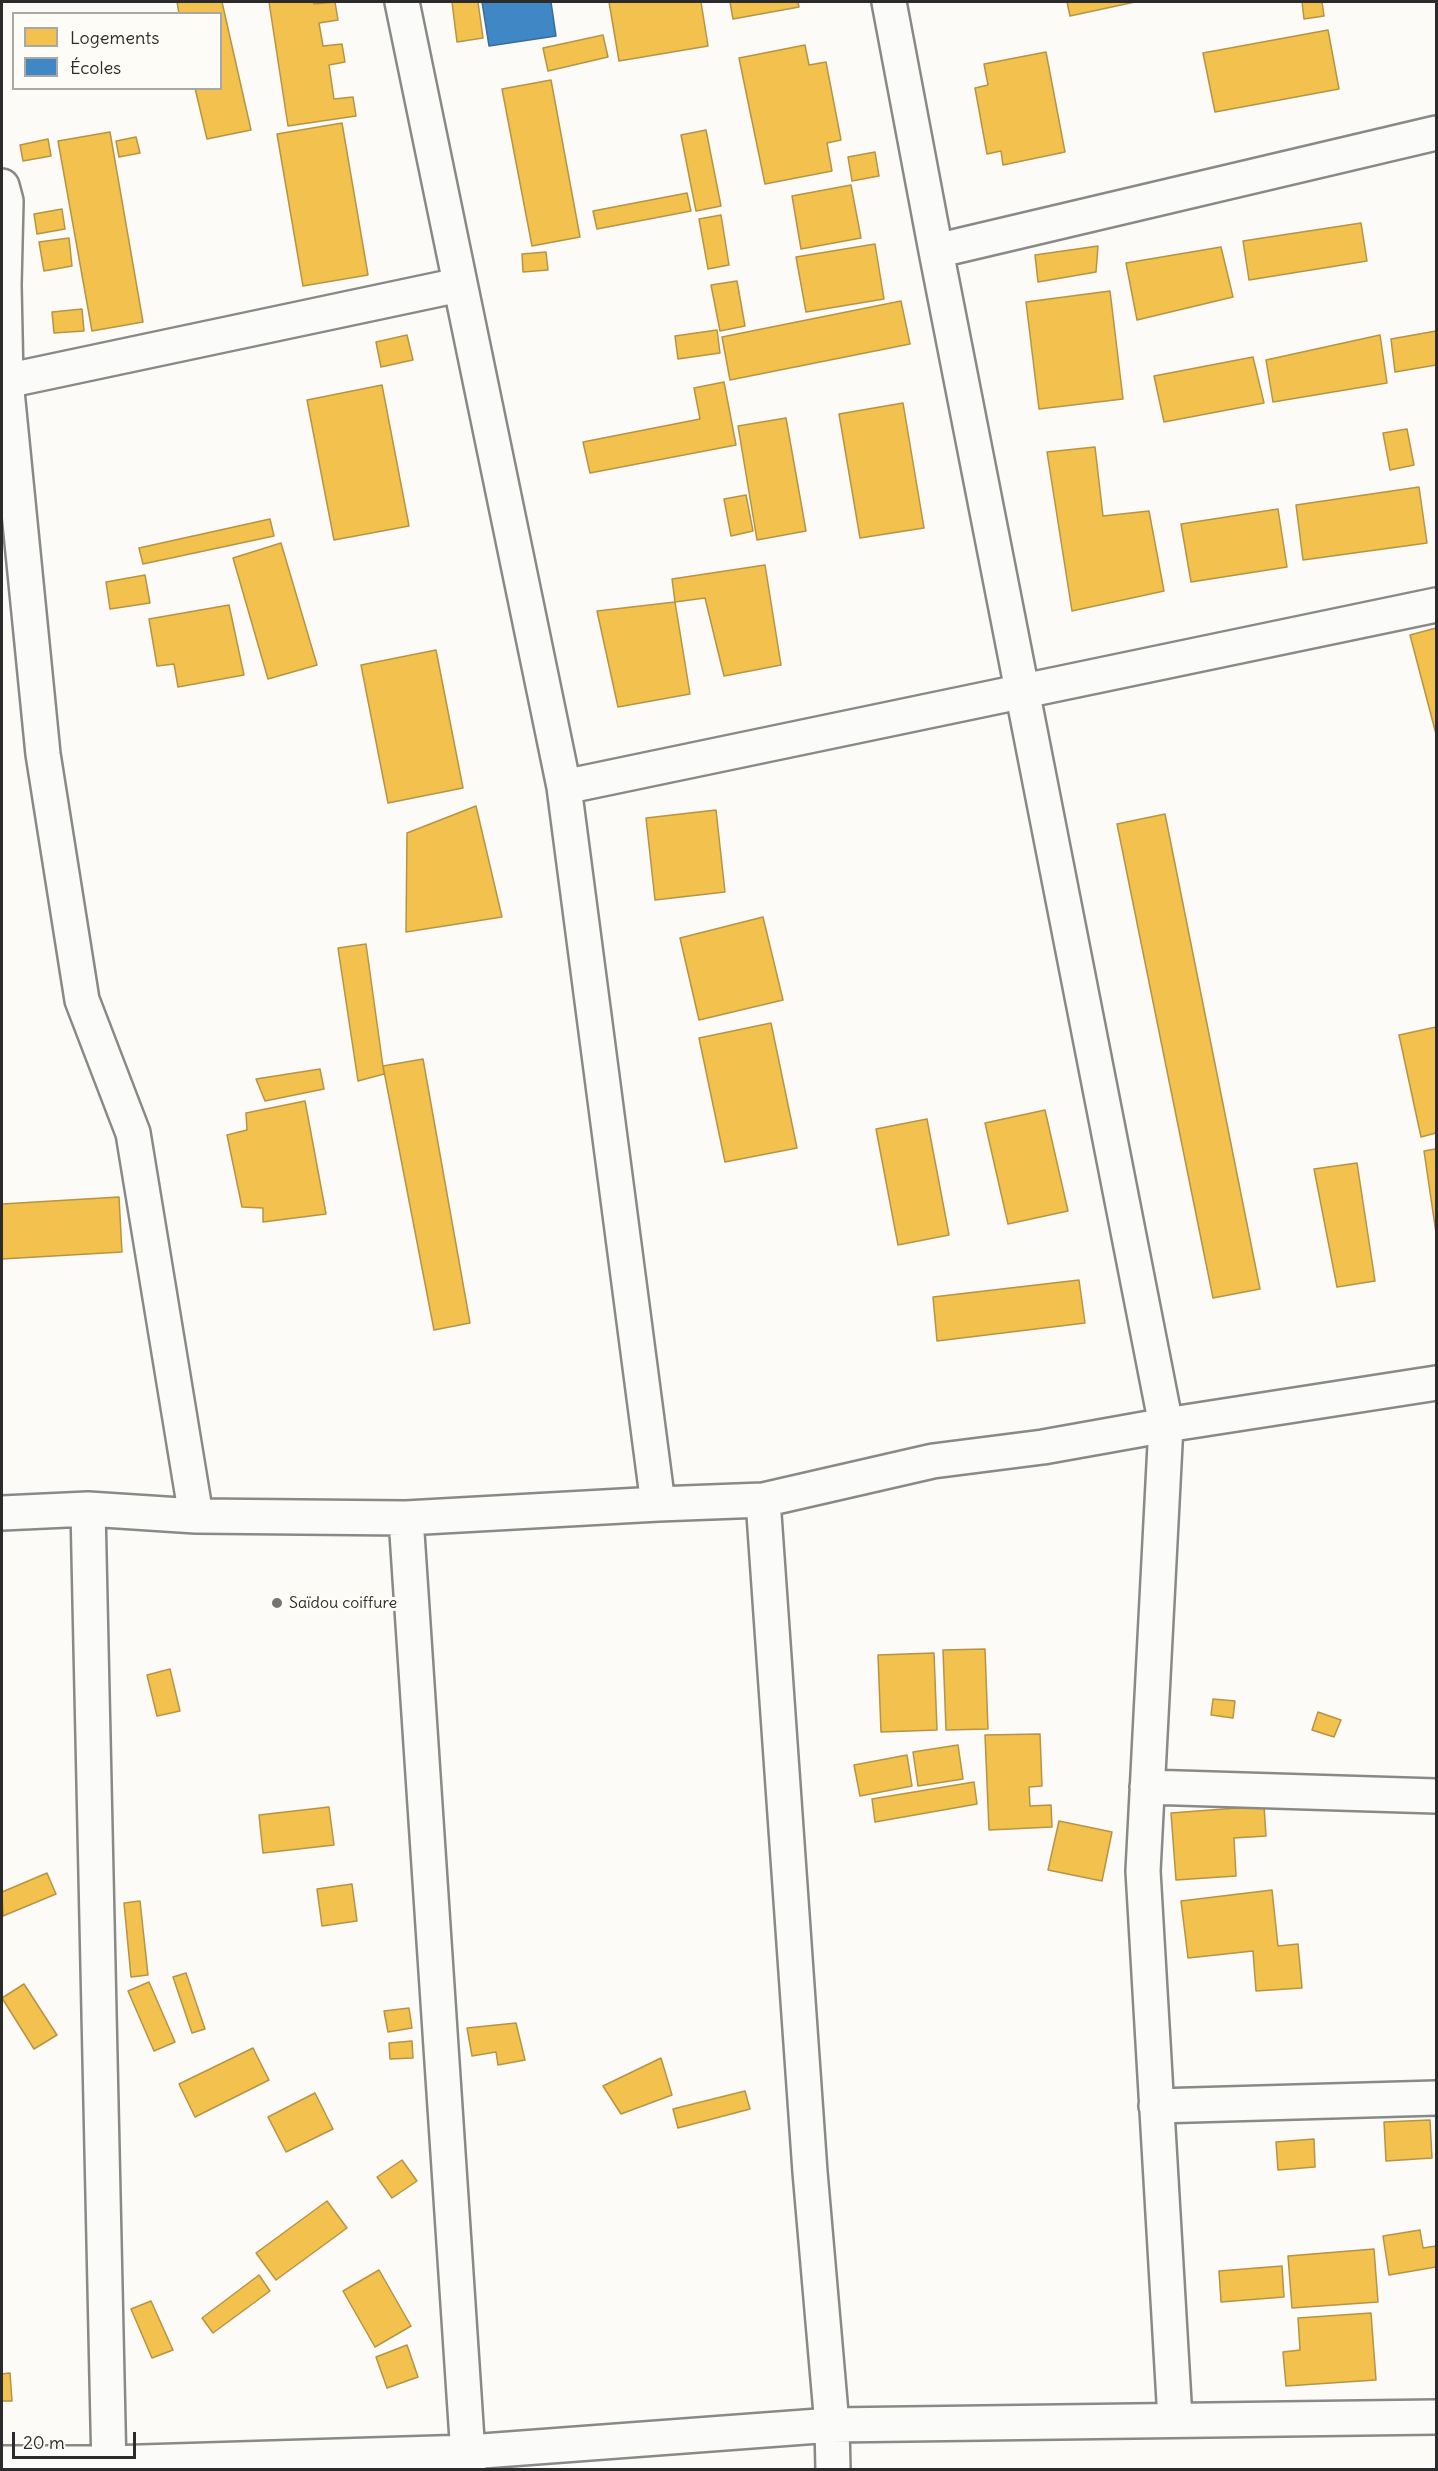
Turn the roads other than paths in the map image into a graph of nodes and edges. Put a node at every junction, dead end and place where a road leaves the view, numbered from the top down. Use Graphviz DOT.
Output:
graph roads {
  1 [pos="402,2"];
  2 [pos="889,2"];
  3 [pos="1437,133"];
  4 [pos="2,186"];
  5 [pos="936,251"];
  6 [pos="459,285"];
  7 [pos="6,381"];
  8 [pos="1437,605"];
  9 [pos="1022,691"];
  10 [pos="564,787"];
  11 [pos="1437,1383"];
  12 [pos="1166,1425"];
  13 [pos="763,1500"];
  14 [pos="658,1503"];
  15 [pos="88,1509"];
  16 [pos="2,1513"];
  17 [pos="196,1516"];
  18 [pos="406,1518"];
  19 [pos="1147,1787"];
  20 [pos="1437,1796"];
  21 [pos="1437,2098"];
  22 [pos="1156,2106"];
  23 [pos="1437,2417"];
  24 [pos="1174,2419"];
  25 [pos="832,2425"];
  26 [pos="469,2461"];
  27 [pos="2,2463"];
  28 [pos="109,2466"];
  29 [pos="833,2469"];
  1 -- 6 [label="street"];
  2 -- 5 [label="street"];
  3 -- 5 [label="street"];
  4 -- 7 [label="street"];
  5 -- 9 [label="street"];
  6 -- 7 [label="street"];
  6 -- 10 [label="street"];
  7 -- 17 [label="street"];
  8 -- 9 [label="street"];
  9 -- 10 [label="street"];
  9 -- 12 [label="street"];
  10 -- 14 [label="street"];
  11 -- 12 [label="street"];
  12 -- 13 [label="street"];
  12 -- 19 [label="street"];
  13 -- 14 [label="street"];
  13 -- 25 [label="street"];
  14 -- 18 [label="street"];
  15 -- 16 [label="street"];
  15 -- 17 [label="street"];
  15 -- 28 [label="street"];
  17 -- 18 [label="street"];
  18 -- 26 [label="street"];
  19 -- 20 [label="street"];
  19 -- 22 [label="street"];
  21 -- 22 [label="street"];
  22 -- 24 [label="street"];
  23 -- 24 [label="street"];
  24 -- 25 [label="street"];
  25 -- 26 [label="street"];
  25 -- 29 [label="street"];
  26 -- 28 [label="street"];
  27 -- 28 [label="street"];
}
